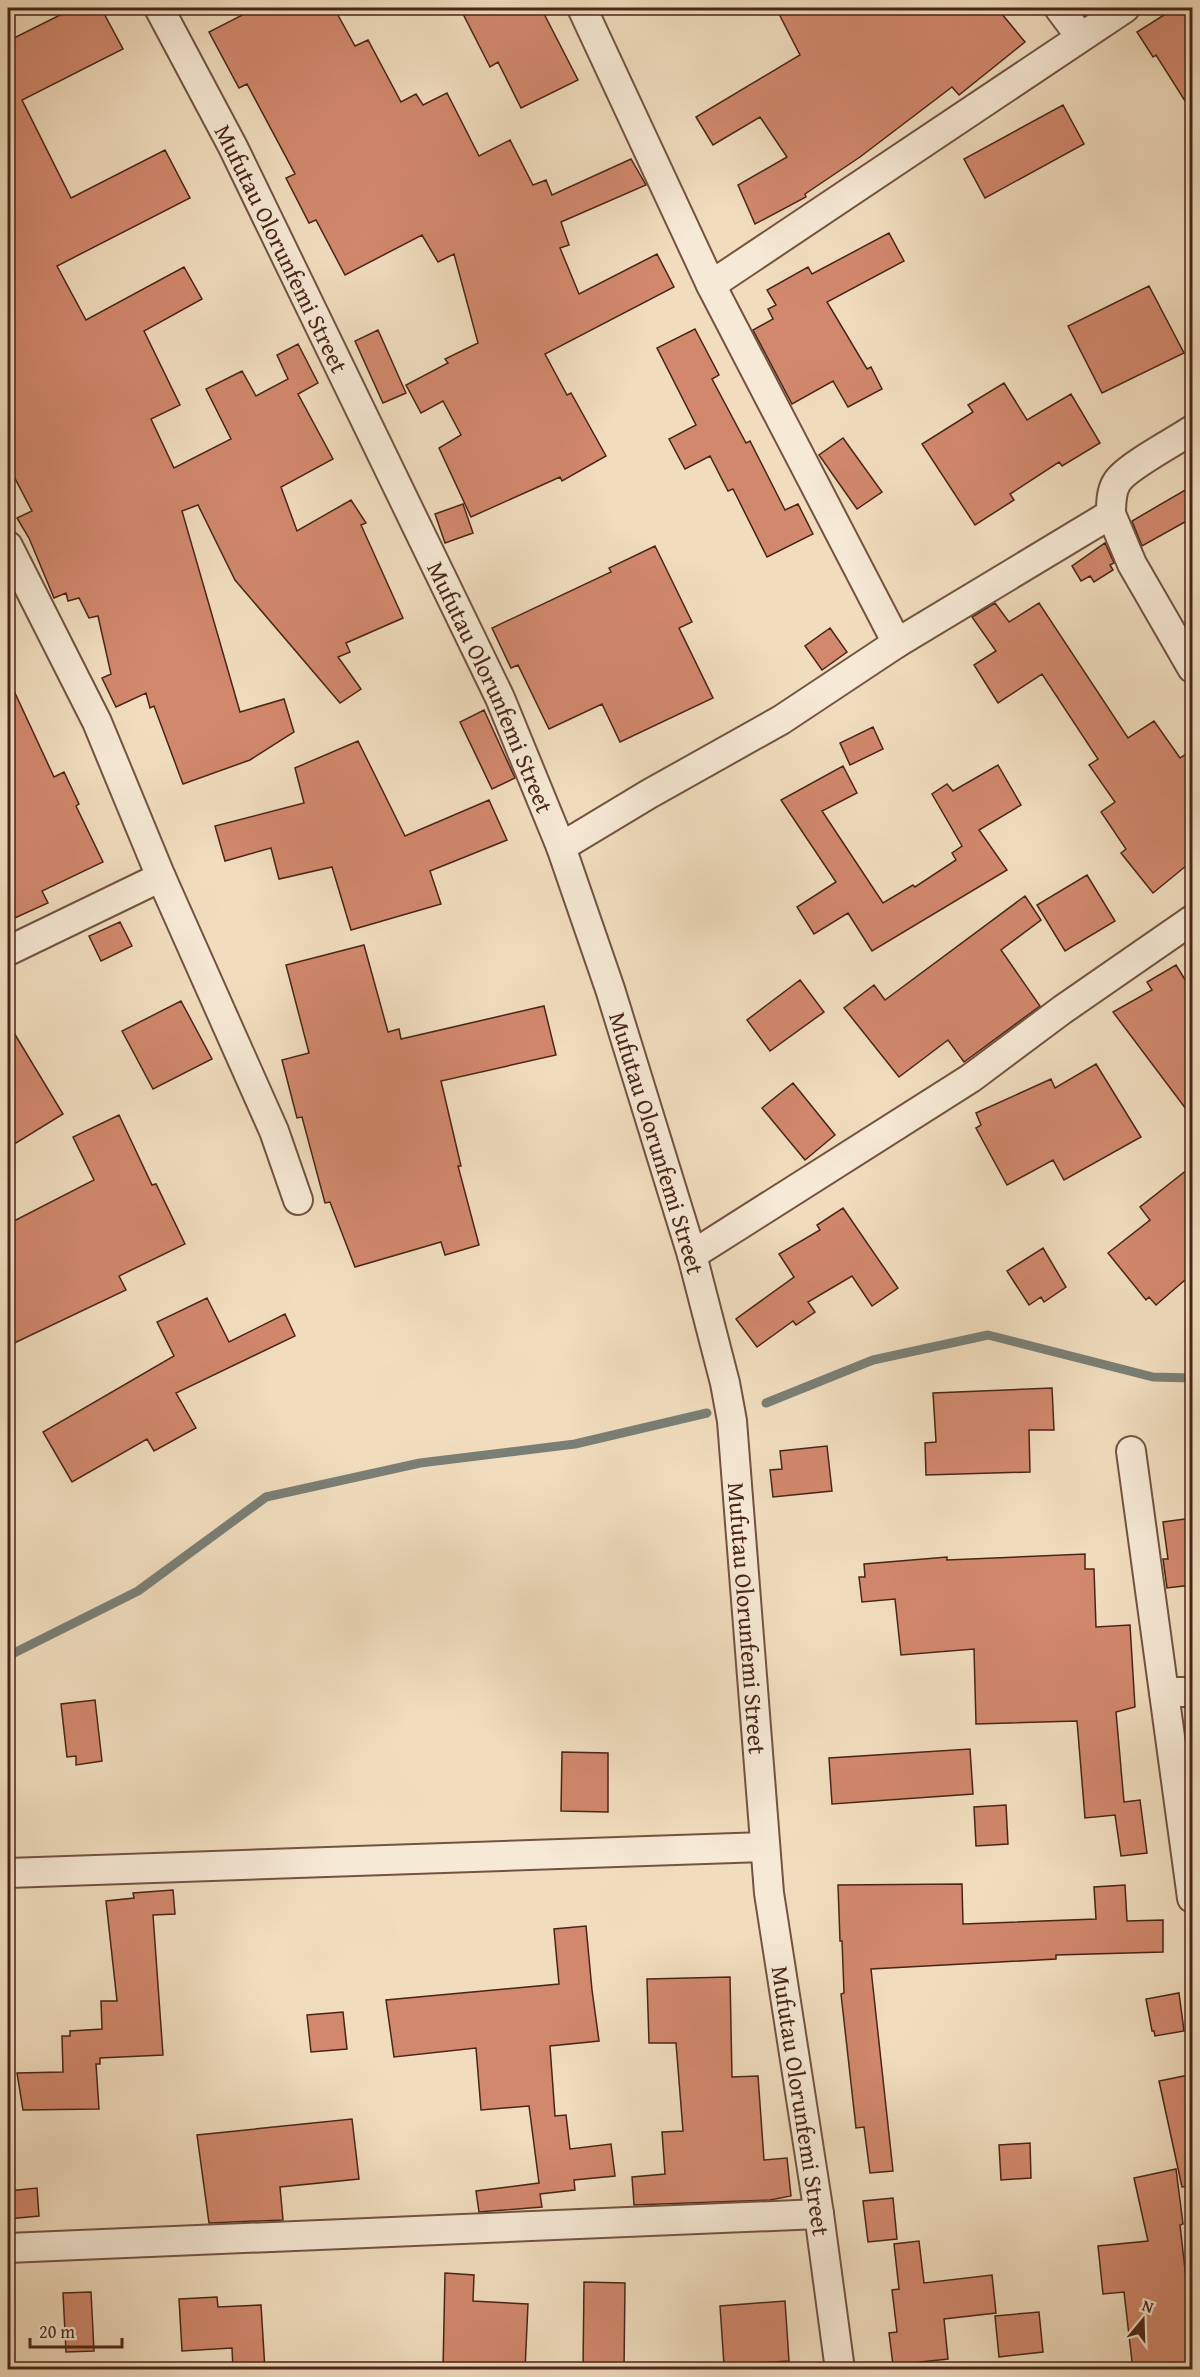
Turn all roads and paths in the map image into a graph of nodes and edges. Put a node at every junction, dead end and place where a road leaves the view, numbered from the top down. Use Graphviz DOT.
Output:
graph roads {
  1 [pos="159,8"];
  2 [pos="582,8"];
  3 [pos="1059,8"];
  4 [pos="1125,8"];
  5 [pos="1080,36"];
  6 [pos="711,285"];
  7 [pos="1192,430"];
  8 [pos="1111,514"];
  9 [pos="8,546"];
  10 [pos="897,643"];
  11 [pos="1192,668"];
  12 [pos="561,847"];
  13 [pos="161,877"];
  14 [pos="1192,920"];
  15 [pos="8,951"];
  16 [pos="298,1200"];
  17 [pos="692,1255"];
  18 [pos="1131,1451"];
  19 [pos="1164,1692"];
  20 [pos="1192,1692"];
  21 [pos="765,1847"];
  22 [pos="8,1873"];
  23 [pos="1192,1898"];
  24 [pos="819,2214"];
  25 [pos="8,2248"];
  26 [pos="840,2370"];
  1 -- 12 [label="street, Mufutau Olorunfemi Street"];
  2 -- 6 [label="street"];
  3 -- 5 [label="street"];
  4 -- 5 [label="street"];
  5 -- 6 [label="street"];
  6 -- 10 [label="street"];
  7 -- 8 [label="street"];
  8 -- 10 [label="street"];
  8 -- 11 [label="street"];
  9 -- 13 [label="street"];
  10 -- 12 [label="street"];
  12 -- 17 [label="street, Mufutau Olorunfemi Street"];
  13 -- 15 [label="street"];
  13 -- 16 [label="street"];
  14 -- 17 [label="street"];
  17 -- 21 [label="street, Mufutau Olorunfemi Street"];
  18 -- 19 [label="street"];
  19 -- 20 [label="street"];
  19 -- 23 [label="street"];
  21 -- 22 [label="street"];
  21 -- 24 [label="street, Mufutau Olorunfemi Street"];
  24 -- 25 [label="street"];
  24 -- 26 [label="street, Mufutau Olorunfemi Street"];
}
